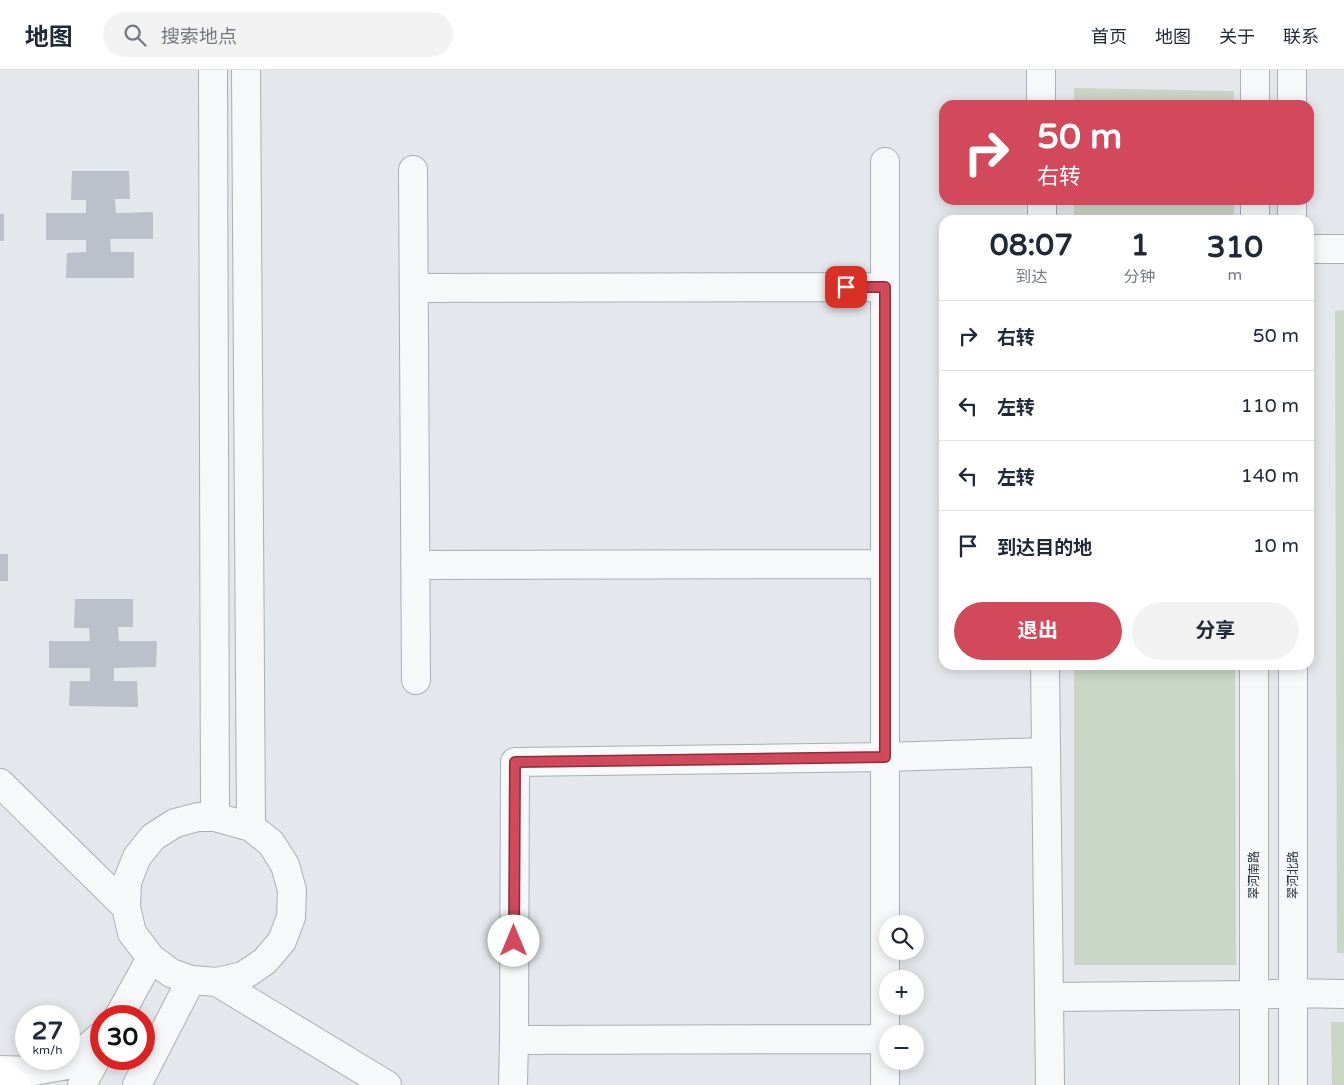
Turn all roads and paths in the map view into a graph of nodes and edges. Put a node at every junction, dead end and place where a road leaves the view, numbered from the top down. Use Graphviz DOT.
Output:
graph roads {
  1 [pos="213,70"];
  2 [pos="246,70"];
  3 [pos="1041,70"];
  4 [pos="1255,70"];
  5 [pos="1292,70"];
  6 [pos="1041,100"];
  7 [pos="1255,100"];
  8 [pos="1292,100"];
  9 [pos="885,162"];
  10 [pos="413,170"];
  11 [pos="1314,249"];
  12 [pos="1344,249"];
  13 [pos="885,287"];
  14 [pos="414,288"];
  15 [pos="885,564"];
  16 [pos="415,565"];
  17 [pos="1045,670"];
  18 [pos="1254,670"];
  19 [pos="1293,670"];
  20 [pos="416,680"];
  21 [pos="1046,752"];
  22 [pos="885,757"];
  23 [pos="0,783"];
  24 [pos="214,817"];
  25 [pos="250,827"];
  26 [pos="126,907"];
  27 [pos="151,958"];
  28 [pos="204,981"];
  29 [pos="1293,993"];
  30 [pos="1344,994"];
  31 [pos="1254,995"];
  32 [pos="1049,997"];
  33 [pos="126,1005"];
  34 [pos="885,1025"];
  35 [pos="879,1039"];
  36 [pos="514,1040"];
  37 [pos="158,1044"];
  38 [pos="90,1045"];
  39 [pos="90,1070"];
  40 [pos="885,1070"];
  41 [pos="0,1072"];
  42 [pos="13,1085"];
  43 [pos="17,1085"];
  44 [pos="82,1085"];
  45 [pos="137,1085"];
  46 [pos="151,1085"];
  47 [pos="387,1085"];
  48 [pos="513,1085"];
  49 [pos="885,1085"];
  50 [pos="1050,1085"];
  51 [pos="1254,1085"];
  52 [pos="1293,1085"];
  1 -- 24 [label="street"];
  2 -- 25 [label="street"];
  3 -- 6 [label="street"];
  4 -- 7 [label="street"];
  5 -- 8 [label="street"];
  9 -- 13 [label="street"];
  10 -- 14 [label="street"];
  11 -- 12 [label="street"];
  13 -- 14 [label="street"];
  13 -- 15 [label="street"];
  14 -- 16 [label="street"];
  15 -- 16 [label="street"];
  15 -- 22 [label="street"];
  16 -- 20 [label="street"];
  17 -- 21 [label="street"];
  18 -- 31 [label="street, 翠河南路"];
  19 -- 29 [label="street, 翠河北路"];
  21 -- 22 [label="street"];
  21 -- 32 [label="street"];
  22 -- 34 [label="street"];
  22 -- 36 [label="street"];
  23 -- 26 [label="street"];
  24 -- 25 [label="street"];
  24 -- 26 [label="street"];
  25 -- 28 [label="street"];
  26 -- 27 [label="street"];
  27 -- 28 [label="street"];
  27 -- 33 [label="street"];
  28 -- 37 [label="street"];
  28 -- 47 [label="street"];
  29 -- 30 [label="street"];
  29 -- 31 [label="street"];
  29 -- 52 [label="street, 翠河北路"];
  31 -- 32 [label="street"];
  31 -- 51 [label="street, 翠河南路"];
  32 -- 50 [label="street"];
  35 -- 36 [label="street"];
  36 -- 48 [label="street"];
  37 -- 45 [label="street"];
  37 -- 46 [label="street"];
  38 -- 41 [label="street"];
  39 -- 44 [label="street"];
  40 -- 49 [label="street"];
  41 -- 42 [label="main road"];
  41 -- 43 [label="main road"];
}
